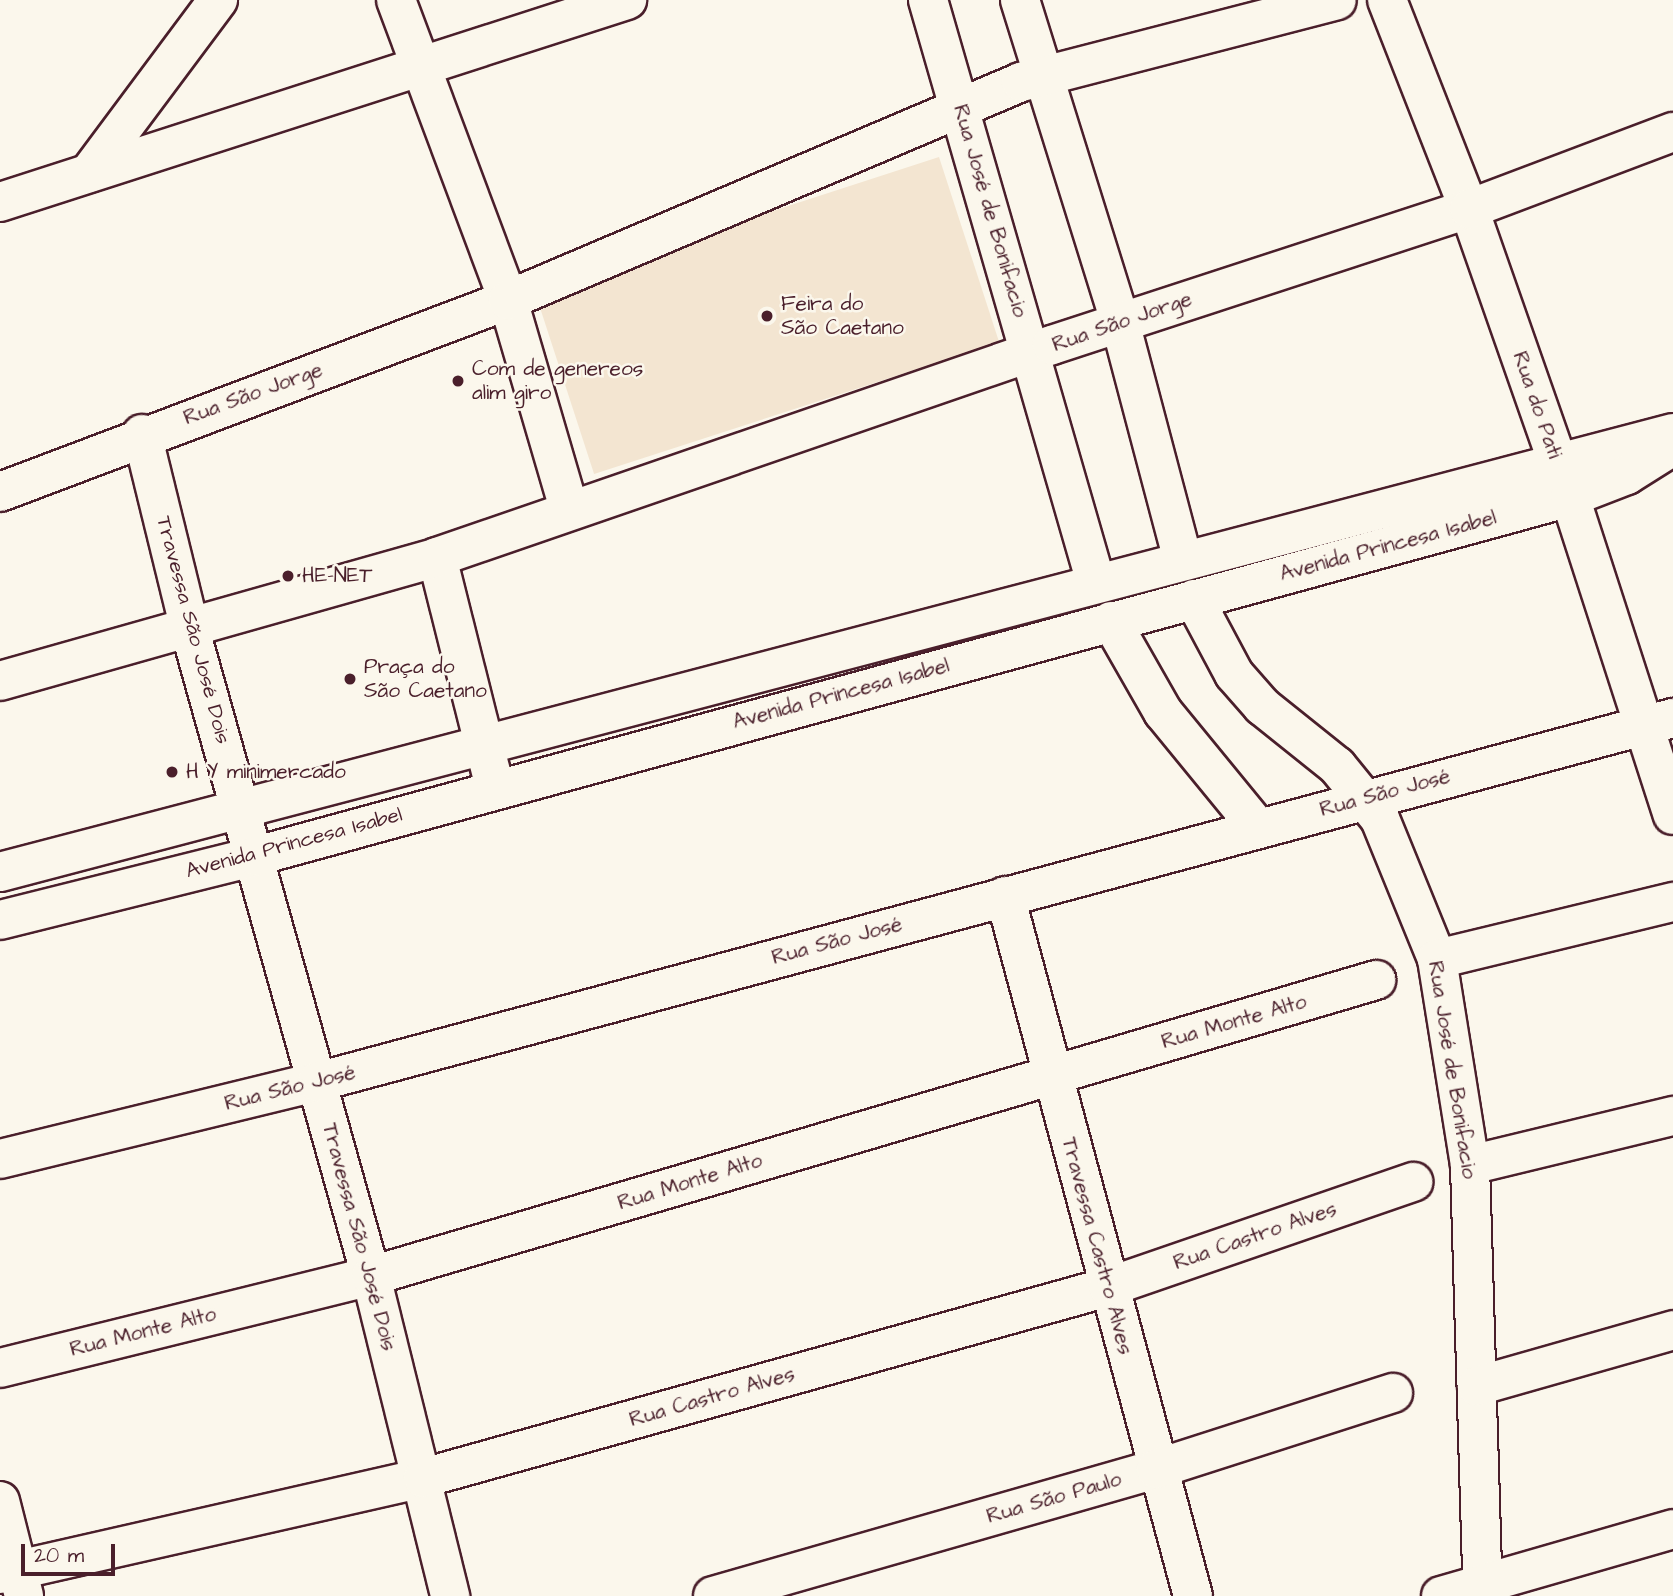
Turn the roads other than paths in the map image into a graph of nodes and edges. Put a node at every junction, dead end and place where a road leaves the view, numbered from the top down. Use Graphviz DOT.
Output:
graph roads {
  1 [pos="218,0"];
  2 [pos="396,0"];
  3 [pos="627,0"];
  4 [pos="928,0"];
  5 [pos="1020,0"];
  6 [pos="1337,0"];
  7 [pos="1387,0"];
  8 [pos="421,67"];
  9 [pos="1033,78"];
  10 [pos="970,102"];
  11 [pos="1673,132"];
  12 [pos="89,173"];
  13 [pos="0,202"];
  14 [pos="1469,209"];
  15 [pos="508,300"];
  16 [pos="1111,325"];
  17 [pos="1042,349"];
  18 [pos="1673,433"];
  19 [pos="142,434"];
  20 [pos="1673,446"];
  21 [pos="1556,460"];
  22 [pos="0,492"];
  23 [pos="1570,497"];
  24 [pos="569,509"];
  25 [pos="437,557"];
  26 [pos="1175,563"];
  27 [pos="1109,580"];
  28 [pos="1154,610"];
  29 [pos="190,630"];
  30 [pos="0,681"];
  31 [pos="1660,722"];
  32 [pos="484,747"];
  33 [pos="496,786"];
  34 [pos="1352,801"];
  35 [pos="244,811"];
  36 [pos="1673,815"];
  37 [pos="1258,828"];
  38 [pos="256,856"];
  39 [pos="0,872"];
  40 [pos="1005,896"];
  41 [pos="1673,902"];
  42 [pos="0,920"];
  43 [pos="1437,959"];
  44 [pos="1376,980"];
  45 [pos="1051,1074"];
  46 [pos="317,1082"];
  47 [pos="1673,1116"];
  48 [pos="0,1159"];
  49 [pos="1469,1166"];
  50 [pos="1413,1182"];
  51 [pos="370,1276"];
  52 [pos="1108,1287"];
  53 [pos="1673,1329"];
  54 [pos="0,1368"];
  55 [pos="1477,1386"];
  56 [pos="1393,1394"];
  57 [pos="1156,1469"];
  58 [pos="423,1478"];
  59 [pos="0,1501"];
  60 [pos="1673,1529"];
  61 [pos="14,1580"];
  62 [pos="1468,1591"];
  63 [pos="450,1596"];
  64 [pos="713,1596"];
  65 [pos="1193,1596"];
  1 -- 12 [label="street"];
  2 -- 8 [label="street"];
  3 -- 8 [label="street"];
  4 -- 10 [label="street, Rua José de Bonifacio"];
  5 -- 9 [label="street"];
  6 -- 9 [label="street, Rua São Jorge"];
  7 -- 14 [label="street, Rua do Pati"];
  8 -- 12 [label="street"];
  8 -- 15 [label="street"];
  9 -- 10 [label="street, Rua São Jorge"];
  9 -- 16 [label="street"];
  10 -- 15 [label="street, Rua São Jorge"];
  10 -- 17 [label="street, Rua José de Bonifacio"];
  11 -- 14 [label="street, Rua São Jorge"];
  12 -- 13 [label="street"];
  14 -- 16 [label="street, Rua São Jorge"];
  14 -- 21 [label="street, Rua do Pati"];
  15 -- 19 [label="street, Rua São Jorge"];
  15 -- 24 [label="street"];
  16 -- 17 [label="street, Rua São Jorge"];
  16 -- 26 [label="street"];
  17 -- 24 [label="street, Rua São Jorge"];
  17 -- 27 [label="street, Rua José de Bonifacio"];
  18 -- 21 [label="street, Avenida Princesa Isabel"];
  19 -- 22 [label="street, Rua São Jorge"];
  19 -- 29 [label="street, Travessa São José Dois"];
  20 -- 23 [label="street, Avenida Princesa Isabel"];
  21 -- 23 [label="street, Rua do Pati"];
  21 -- 26 [label="street, Avenida Princesa Isabel"];
  23 -- 28 [label="street, Avenida Princesa Isabel"];
  23 -- 31 [label="street, Rua do Pati"];
  24 -- 25 [label="street, Rua São Jorge"];
  25 -- 29 [label="street, Rua São Jorge"];
  25 -- 32 [label="street"];
  26 -- 27 [label="street, Avenida Princesa Isabel"];
  27 -- 32 [label="street, Avenida Princesa Isabel"];
  28 -- 33 [label="street, Avenida Princesa Isabel"];
  28 -- 34 [label="street, Rua José de Bonifacio"];
  28 -- 37 [label="street"];
  29 -- 30 [label="street, Rua São Jorge"];
  29 -- 35 [label="street, Travessa São José Dois"];
  31 -- 34 [label="street, Rua São José"];
  31 -- 36 [label="street, Rua do Pati"];
  32 -- 33 [label="street"];
  32 -- 35 [label="street, Avenida Princesa Isabel"];
  33 -- 38 [label="street, Avenida Princesa Isabel"];
  34 -- 37 [label="street, Rua São José"];
  34 -- 43 [label="street, Rua José de Bonifacio"];
  35 -- 38 [label="street, Travessa São José Dois"];
  35 -- 39 [label="street, Avenida Princesa Isabel"];
  37 -- 40 [label="street, Rua São José"];
  38 -- 42 [label="street, Avenida Princesa Isabel"];
  38 -- 46 [label="street, Travessa São José Dois"];
  40 -- 45 [label="street, Travessa Castro Alves"];
  40 -- 46 [label="street, Rua São José"];
  41 -- 43 [label="street"];
  43 -- 49 [label="street, Rua José de Bonifacio"];
  44 -- 45 [label="street, Rua Monte Alto"];
  45 -- 51 [label="street, Rua Monte Alto"];
  45 -- 52 [label="street, Travessa Castro Alves"];
  46 -- 48 [label="street, Rua São José"];
  46 -- 51 [label="street, Travessa São José Dois"];
  47 -- 49 [label="street"];
  49 -- 55 [label="street, Rua José de Bonifacio"];
  50 -- 52 [label="street, Rua Castro Alves"];
  51 -- 54 [label="street, Rua Monte Alto"];
  51 -- 58 [label="street, Travessa São José Dois"];
  52 -- 57 [label="street, Travessa Castro Alves"];
  52 -- 58 [label="street, Rua Castro Alves"];
  53 -- 55 [label="street"];
  55 -- 62 [label="street, Rua José de Bonifacio"];
  56 -- 57 [label="street, Rua São Paulo"];
  57 -- 64 [label="street, Rua São Paulo"];
  57 -- 65 [label="street, Travessa Castro Alves"];
  58 -- 61 [label="street, Rua Castro Alves"];
  58 -- 63 [label="street, Travessa São José Dois"];
  59 -- 61 [label="street"];
  60 -- 62 [label="street"];
}
